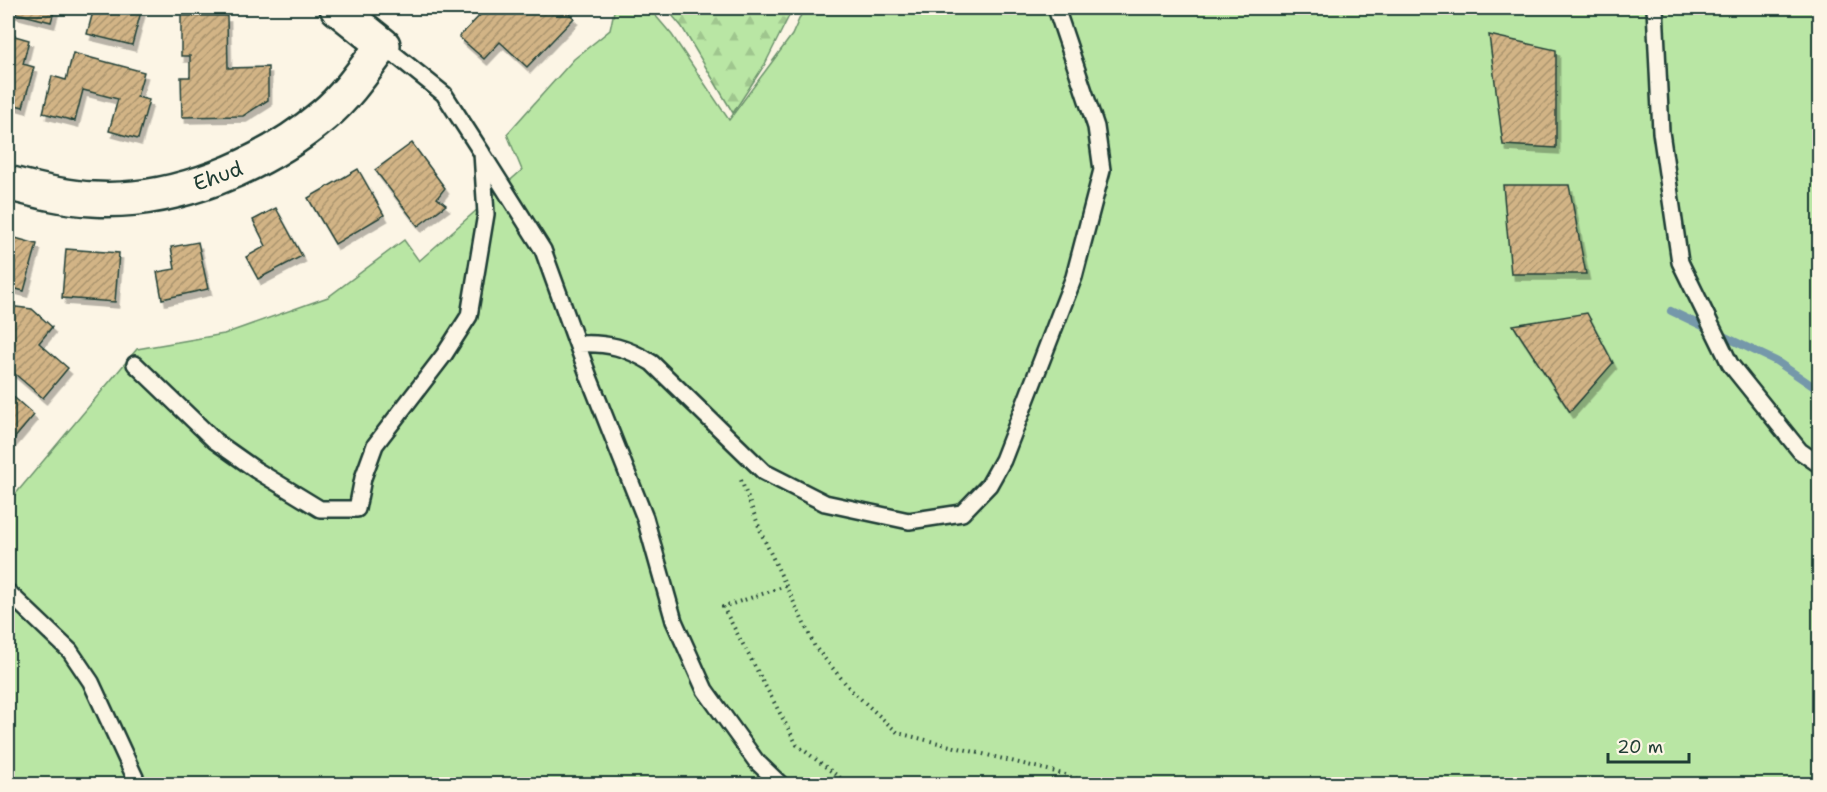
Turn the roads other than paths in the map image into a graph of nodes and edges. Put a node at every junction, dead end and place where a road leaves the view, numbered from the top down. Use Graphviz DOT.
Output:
graph roads {
  1 [pos="337,8"];
  2 [pos="1056,8"];
  3 [pos="1654,8"];
  4 [pos="383,45"];
  5 [pos="482,153"];
  6 [pos="8,183"];
  7 [pos="578,344"];
  8 [pos="135,364"];
  9 [pos="1820,465"];
  10 [pos="8,592"];
  11 [pos="138,784"];
  12 [pos="780,784"];
  1 -- 4 [label="street"];
  2 -- 7 [label="lane"];
  3 -- 9 [label="lane"];
  4 -- 5 [label="lane"];
  4 -- 6 [label="street, Ehud"];
  5 -- 7 [label="lane"];
  5 -- 8 [label="lane"];
  7 -- 12 [label="lane"];
  10 -- 11 [label="lane"];
}
